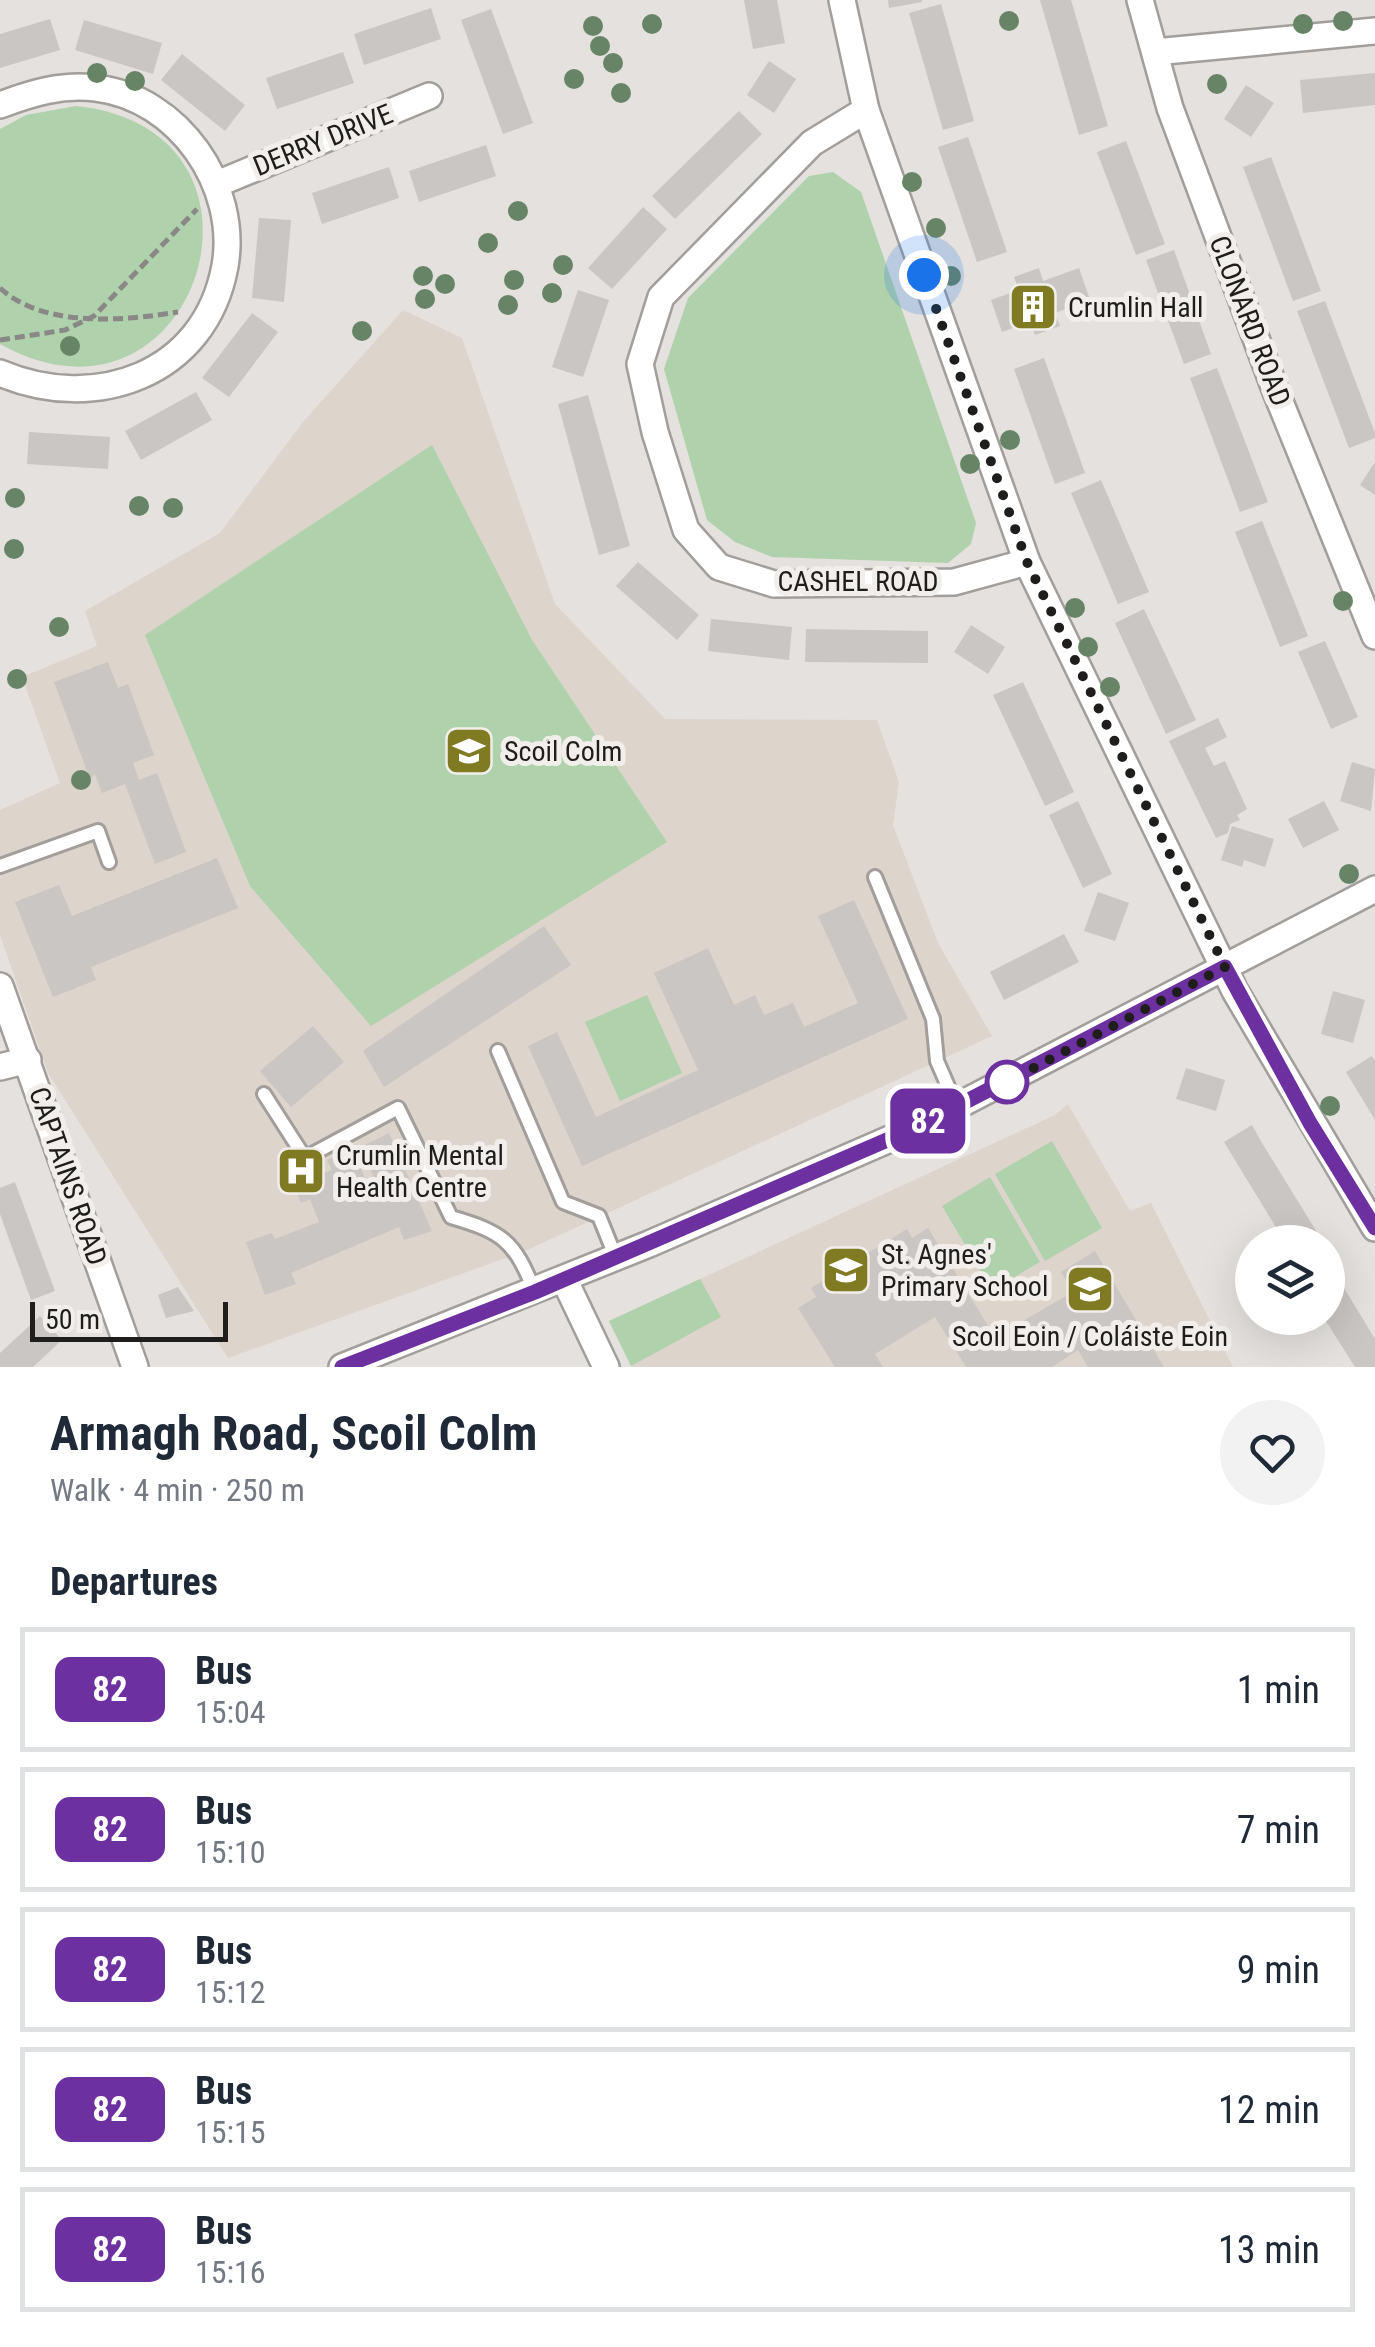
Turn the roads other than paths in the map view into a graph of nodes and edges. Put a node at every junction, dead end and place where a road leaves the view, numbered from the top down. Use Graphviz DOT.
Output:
graph roads {
  1 [pos="842,0"];
  2 [pos="1140,0"];
  3 [pos="1375,31"];
  4 [pos="1154,52"];
  5 [pos="429,96"];
  6 [pos="0,105"];
  7 [pos="866,110"];
  8 [pos="217,184"];
  9 [pos="0,374"];
  10 [pos="1027,562"];
  11 [pos="1366,593"];
  12 [pos="1375,636"];
  13 [pos="109,862"];
  14 [pos="0,866"];
  15 [pos="875,877"];
  16 [pos="1375,889"];
  17 [pos="1225,967"];
  18 [pos="0,986"];
  19 [pos="498,1050"];
  20 [pos="28,1060"];
  21 [pos="0,1068"];
  22 [pos="264,1094"];
  23 [pos="957,1107"];
  24 [pos="1375,1228"];
  25 [pos="616,1258"];
  26 [pos="564,1279"];
  27 [pos="535,1292"];
  28 [pos="135,1367"];
  29 [pos="342,1367"];
  30 [pos="606,1367"];
  1 -- 7 [label="street"];
  2 -- 4 [label="street, CLONARD ROAD"];
  3 -- 4 [label="street"];
  4 -- 11 [label="street, CLONARD ROAD"];
  5 -- 8 [label="street, DERRY DRIVE"];
  6 -- 8 [label="street, DERRY DRIVE"];
  7 -- 10 [label="street"];
  7 -- 10 [label="street, CASHEL ROAD"];
  8 -- 9 [label="street, DERRY DRIVE"];
  10 -- 17 [label="street"];
  11 -- 12 [label="street, CLONARD ROAD"];
  13 -- 14 [label="lane"];
  15 -- 23 [label="lane"];
  16 -- 17 [label="street"];
  17 -- 23 [label="street"];
  17 -- 24 [label="street"];
  18 -- 20 [label="street, CAPTAINS ROAD"];
  19 -- 25 [label="lane"];
  20 -- 21 [label="street"];
  20 -- 28 [label="street, CAPTAINS ROAD"];
  22 -- 27 [label="lane"];
  23 -- 25 [label="street"];
  25 -- 26 [label="street"];
  26 -- 27 [label="street"];
  26 -- 30 [label="street"];
  27 -- 29 [label="street"];
}
